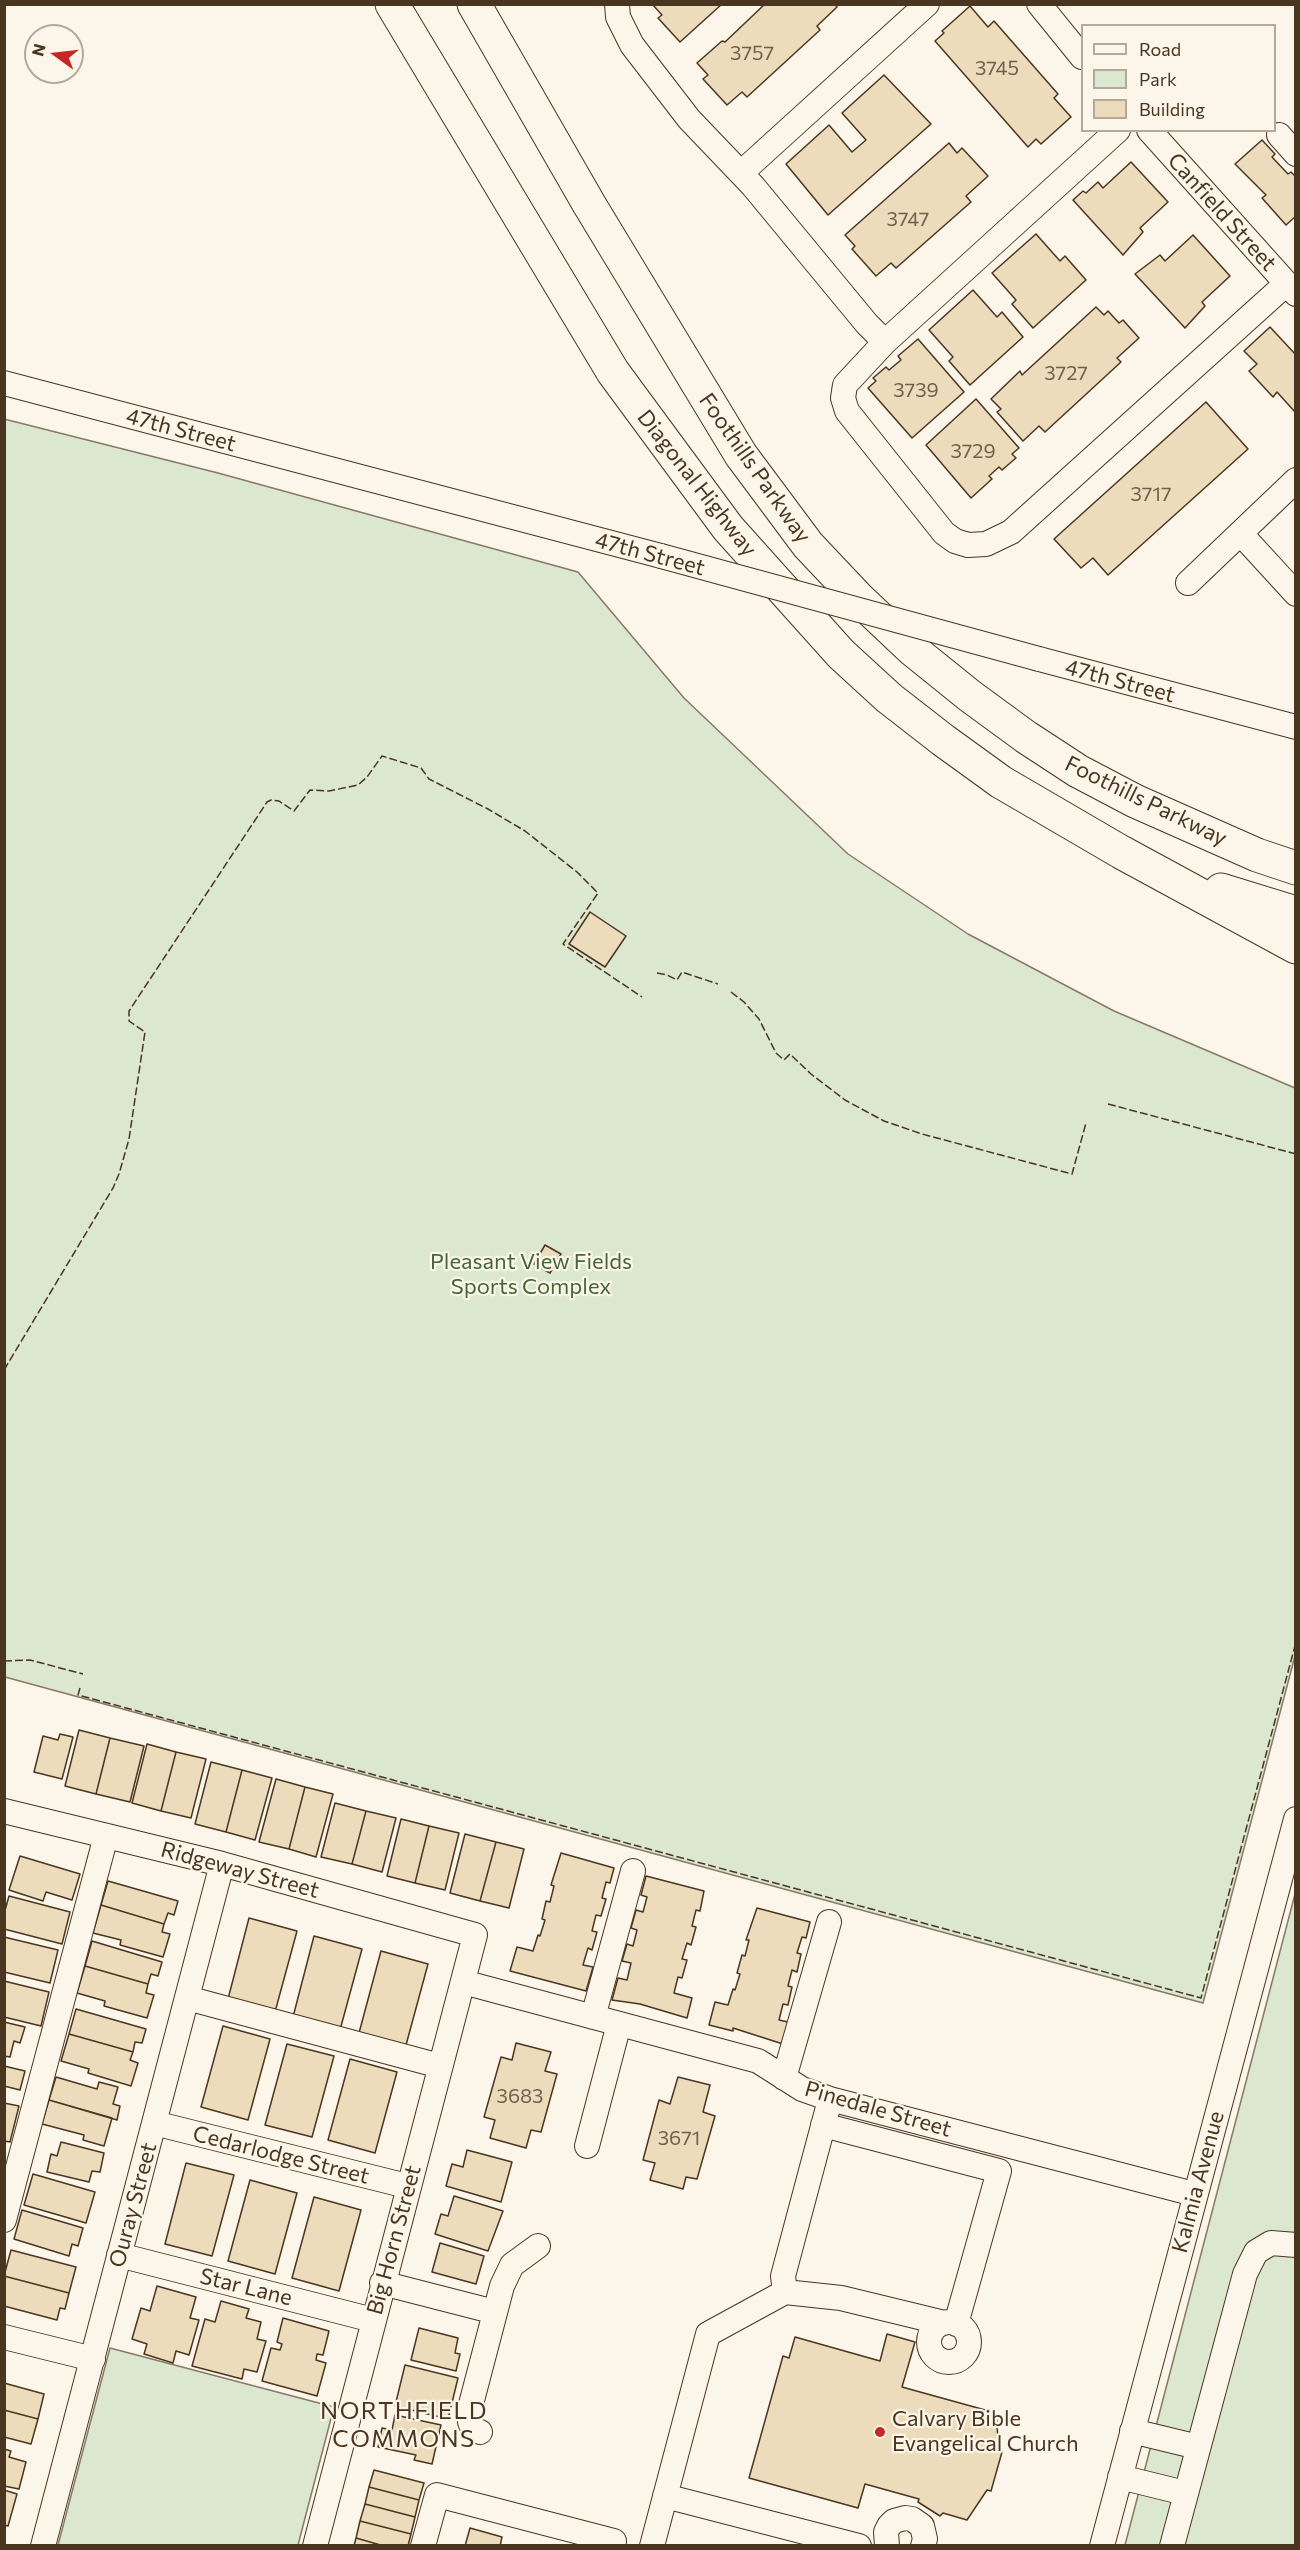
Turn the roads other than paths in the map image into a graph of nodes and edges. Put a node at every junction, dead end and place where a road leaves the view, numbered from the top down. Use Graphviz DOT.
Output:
graph roads {
  1 [pos="392,4"];
  2 [pos="474,4"];
  3 [pos="617,4"];
  4 [pos="927,4"];
  5 [pos="1039,4"];
  6 [pos="1081,55"];
  7 [pos="1116,132"];
  8 [pos="1151,132"];
  9 [pos="1279,135"];
  10 [pos="1296,154"];
  11 [pos="741,173"];
  12 [pos="1291,289"];
  13 [pos="885,342"];
  14 [pos="4,384"];
  15 [pos="1296,480"];
  16 [pos="1241,534"];
  17 [pos="1188,583"];
  18 [pos="1296,594"];
  19 [pos="1296,727"];
  20 [pos="1121,852"];
  21 [pos="1296,868"];
  22 [pos="1296,913"];
  23 [pos="1296,947"];
  24 [pos="4,1812"];
  25 [pos="1296,1819"];
  26 [pos="106,1836"];
  27 [pos="222,1864"];
  28 [pos="633,1871"];
  29 [pos="1286,1890"];
  30 [pos="828,1922"];
  31 [pos="475,1935"];
  32 [pos="463,1982"];
  33 [pos="187,1998"];
  34 [pos="593,2017"];
  35 [pos="620,2024"];
  36 [pos="440,2066"];
  37 [pos="784,2078"];
  38 [pos="830,2099"];
  39 [pos="154,2123"];
  40 [pos="824,2125"];
  41 [pos="1004,2145"];
  42 [pos="587,2146"];
  43 [pos="999,2171"];
  44 [pos="407,2186"];
  45 [pos="1194,2194"];
  46 [pos="4,2220"];
  47 [pos="1296,2245"];
  48 [pos="538,2246"];
  49 [pos="119,2255"];
  50 [pos="382,2283"];
  51 [pos="785,2292"];
  52 [pos="495,2312"];
  53 [pos="373,2320"];
  54 [pos="4,2337"];
  55 [pos="93,2359"];
  56 [pos="1132,2431"];
  57 [pos="480,2432"];
  58 [pos="1198,2447"];
  59 [pos="1120,2477"];
  60 [pos="1185,2493"];
  61 [pos="665,2496"];
  62 [pos="614,2541"];
  63 [pos="43,2546"];
  64 [pos="315,2546"];
  65 [pos="423,2546"];
  66 [pos="652,2546"];
  67 [pos="859,2546"];
  68 [pos="887,2546"];
  69 [pos="923,2546"];
  70 [pos="1102,2546"];
  71 [pos="1172,2546"];
  1 -- 20 [label="highway, Diagonal Highway"];
  2 -- 21 [label="highway, Foothills Parkway"];
  3 -- 11 [label="street"];
  4 -- 11 [label="street"];
  5 -- 6 [label="street"];
  7 -- 13 [label="street"];
  8 -- 12 [label="street, Canfield Street"];
  9 -- 10 [label="street"];
  11 -- 13 [label="street"];
  12 -- 13 [label="street"];
  14 -- 19 [label="street, 47th Street, bridge"];
  15 -- 16 [label="street"];
  16 -- 17 [label="street"];
  16 -- 18 [label="street"];
  20 -- 22 [label="highway"];
  20 -- 23 [label="highway"];
  24 -- 26 [label="street, Ridgeway Street"];
  25 -- 29 [label="street, Kalmia Avenue"];
  26 -- 27 [label="street, Ridgeway Street"];
  26 -- 46 [label="street"];
  27 -- 31 [label="street, Ridgeway Street"];
  27 -- 33 [label="street, Ouray Street"];
  28 -- 34 [label="street"];
  29 -- 45 [label="street, Kalmia Avenue"];
  30 -- 37 [label="street"];
  31 -- 32 [label="street, Big Horn Street"];
  32 -- 34 [label="street, Pinedale Street"];
  32 -- 36 [label="street, Big Horn Street"];
  33 -- 36 [label="street"];
  33 -- 39 [label="street, Ouray Street"];
  34 -- 35 [label="street, Pinedale Street"];
  35 -- 37 [label="street, Pinedale Street"];
  35 -- 42 [label="street"];
  36 -- 44 [label="street, Big Horn Street"];
  37 -- 38 [label="street, Pinedale Street"];
  38 -- 40 [label="street"];
  38 -- 41 [label="street, Pinedale Street"];
  39 -- 44 [label="street, Cedarlodge Street"];
  39 -- 49 [label="street, Ouray Street"];
  40 -- 43 [label="street"];
  40 -- 51 [label="street"];
  41 -- 43 [label="street"];
  41 -- 45 [label="street, Pinedale Street"];
  43 -- 51 [label="street"];
  44 -- 50 [label="street, Big Horn Street"];
  45 -- 56 [label="street, Kalmia Avenue"];
  47 -- 58 [label="street"];
  48 -- 52 [label="street"];
  49 -- 53 [label="street, Star Lane"];
  49 -- 55 [label="street, Ouray Street"];
  50 -- 52 [label="street"];
  50 -- 53 [label="street, Big Horn Street"];
  51 -- 61 [label="street"];
  52 -- 57 [label="street"];
  53 -- 64 [label="street, Big Horn Street"];
  54 -- 55 [label="street"];
  55 -- 63 [label="street, Ouray Street"];
  56 -- 58 [label="street"];
  56 -- 59 [label="street, Kalmia Avenue"];
  58 -- 60 [label="street"];
  59 -- 60 [label="street"];
  59 -- 70 [label="street, Kalmia Avenue"];
  60 -- 71 [label="street"];
  61 -- 66 [label="street"];
  61 -- 67 [label="street"];
  62 -- 65 [label="street"];
  68 -- 69 [label="street"];
}
